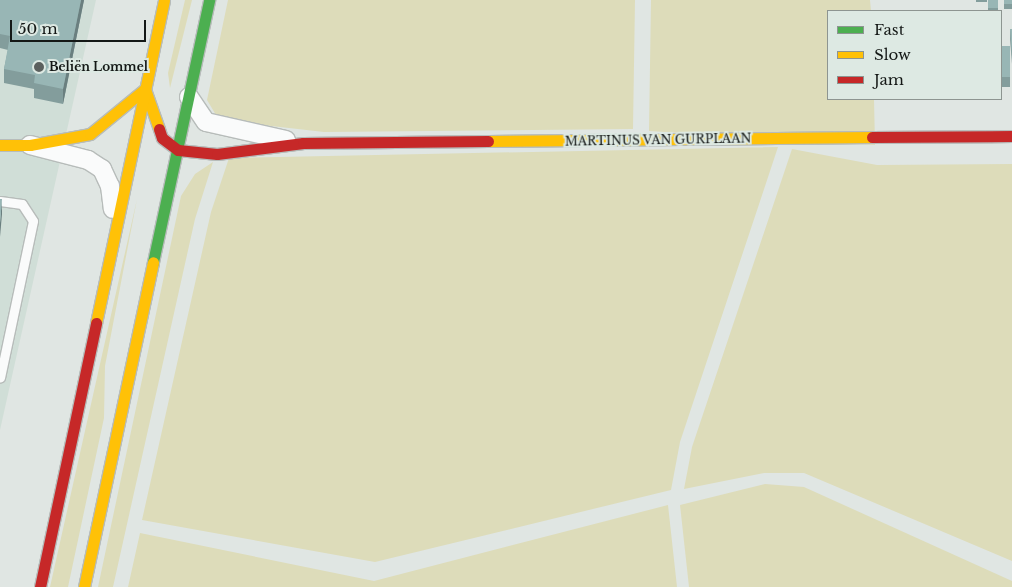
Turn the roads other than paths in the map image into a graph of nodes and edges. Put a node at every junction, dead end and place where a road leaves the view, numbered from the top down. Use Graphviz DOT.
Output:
graph roads {
  1 [pos="164,0"];
  2 [pos="208,0"];
  3 [pos="145,89"];
  4 [pos="189,98"];
  5 [pos="1012,136"];
  6 [pos="303,143"];
  7 [pos="0,145"];
  8 [pos="30,145"];
  9 [pos="178,150"];
  10 [pos="217,154"];
  11 [pos="168,196"];
  12 [pos="0,202"];
  13 [pos="116,231"];
  14 [pos="0,378"];
  15 [pos="40,587"];
  16 [pos="84,587"];
  1 -- 3 [label="main road"];
  2 -- 4 [label="main road"];
  3 -- 8 [label="main road"];
  3 -- 9 [label="main road"];
  3 -- 13 [label="main road"];
  4 -- 6 [label="street, MARTINUS VAN GURPLAAN"];
  4 -- 9 [label="main road"];
  5 -- 6 [label="main road, MARTINUS VAN GURPLAAN"];
  6 -- 10 [label="main road, MARTINUS VAN GURPLAAN"];
  7 -- 8 [label="main road"];
  8 -- 13 [label="street"];
  9 -- 10 [label="main road, MARTINUS VAN GURPLAAN"];
  9 -- 11 [label="main road"];
  10 -- 11 [label="street, MARTINUS VAN GURPLAAN"];
  11 -- 16 [label="main road"];
  12 -- 14 [label="lane"];
  13 -- 15 [label="main road"];
}
